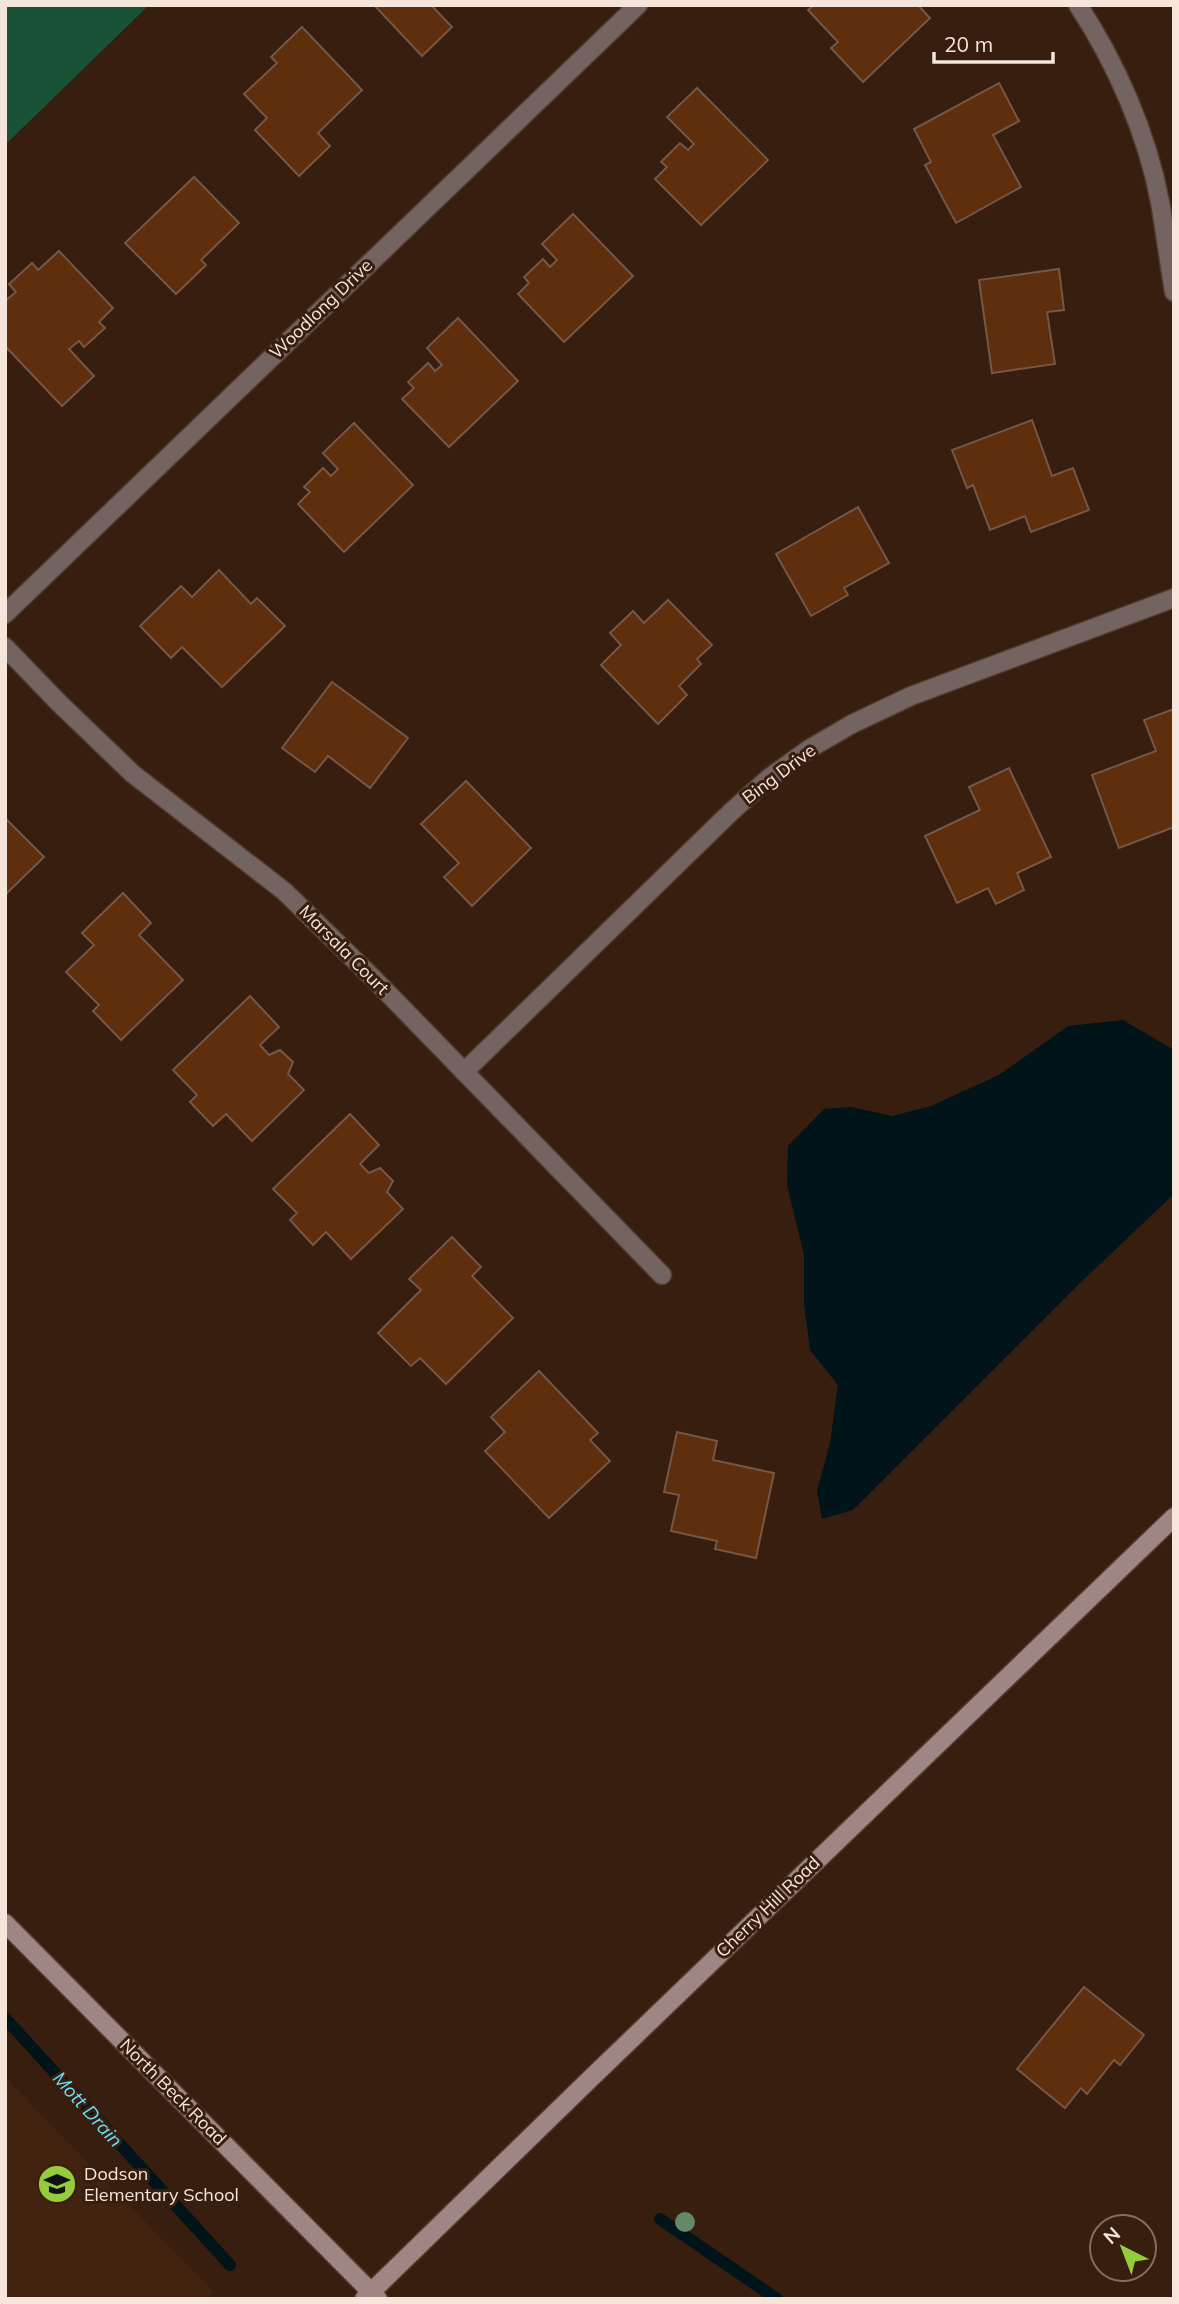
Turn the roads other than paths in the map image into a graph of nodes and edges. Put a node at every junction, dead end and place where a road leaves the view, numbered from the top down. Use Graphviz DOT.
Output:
graph roads {
  1 [pos="638,5"];
  2 [pos="1078,5"];
  3 [pos="1174,292"];
  4 [pos="1174,598"];
  5 [pos="5,614"];
  6 [pos="5,647"];
  7 [pos="464,1072"];
  8 [pos="662,1275"];
  9 [pos="1174,1517"];
  10 [pos="5,1923"];
  11 [pos="371,2296"];
  1 -- 5 [label="street, Woodlong Drive"];
  2 -- 3 [label="street"];
  4 -- 7 [label="street, Bing Drive"];
  6 -- 7 [label="street, Marsala Court"];
  7 -- 8 [label="street, Marsala Court"];
  9 -- 11 [label="main road, Cherry Hill Road"];
  10 -- 11 [label="main road, North Beck Road"];
}
